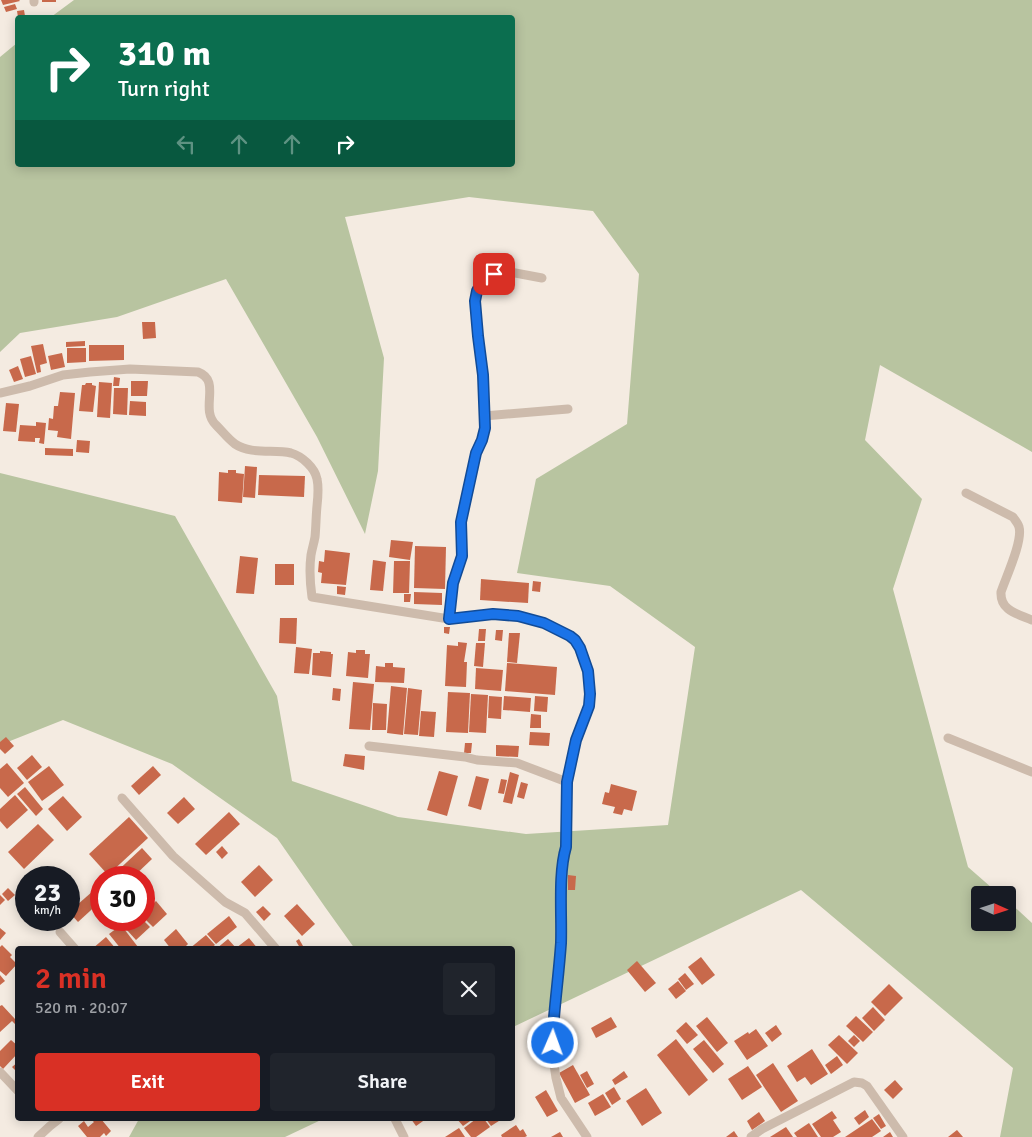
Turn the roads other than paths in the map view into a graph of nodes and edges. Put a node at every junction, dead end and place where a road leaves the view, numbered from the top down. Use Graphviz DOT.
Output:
graph roads {
  1 [pos="542,278"];
  2 [pos="0,393"];
  3 [pos="568,409"];
  4 [pos="484,416"];
  5 [pos="966,494"];
  6 [pos="449,619"];
  7 [pos="1032,620"];
  8 [pos="948,738"];
  9 [pos="369,746"];
  10 [pos="1032,772"];
  11 [pos="567,782"];
  12 [pos="122,798"];
  13 [pos="60,932"];
  14 [pos="72,946"];
  15 [pos="273,946"];
  16 [pos="0,1072"];
  17 [pos="15,1088"];
  18 [pos="396,1121"];
  19 [pos="46,1122"];
  20 [pos="38,1137"];
  21 [pos="404,1137"];
  22 [pos="587,1137"];
  23 [pos="751,1137"];
  24 [pos="903,1137"];
  1 -- 4 [label="street"];
  2 -- 6 [label="street"];
  3 -- 4 [label="street"];
  4 -- 6 [label="street"];
  5 -- 7 [label="street"];
  6 -- 11 [label="street"];
  8 -- 10 [label="street"];
  9 -- 11 [label="street"];
  11 -- 22 [label="street"];
  12 -- 15 [label="street"];
  13 -- 14 [label="street"];
  16 -- 17 [label="street"];
  18 -- 21 [label="street"];
  19 -- 20 [label="street"];
  23 -- 24 [label="street"];
}
